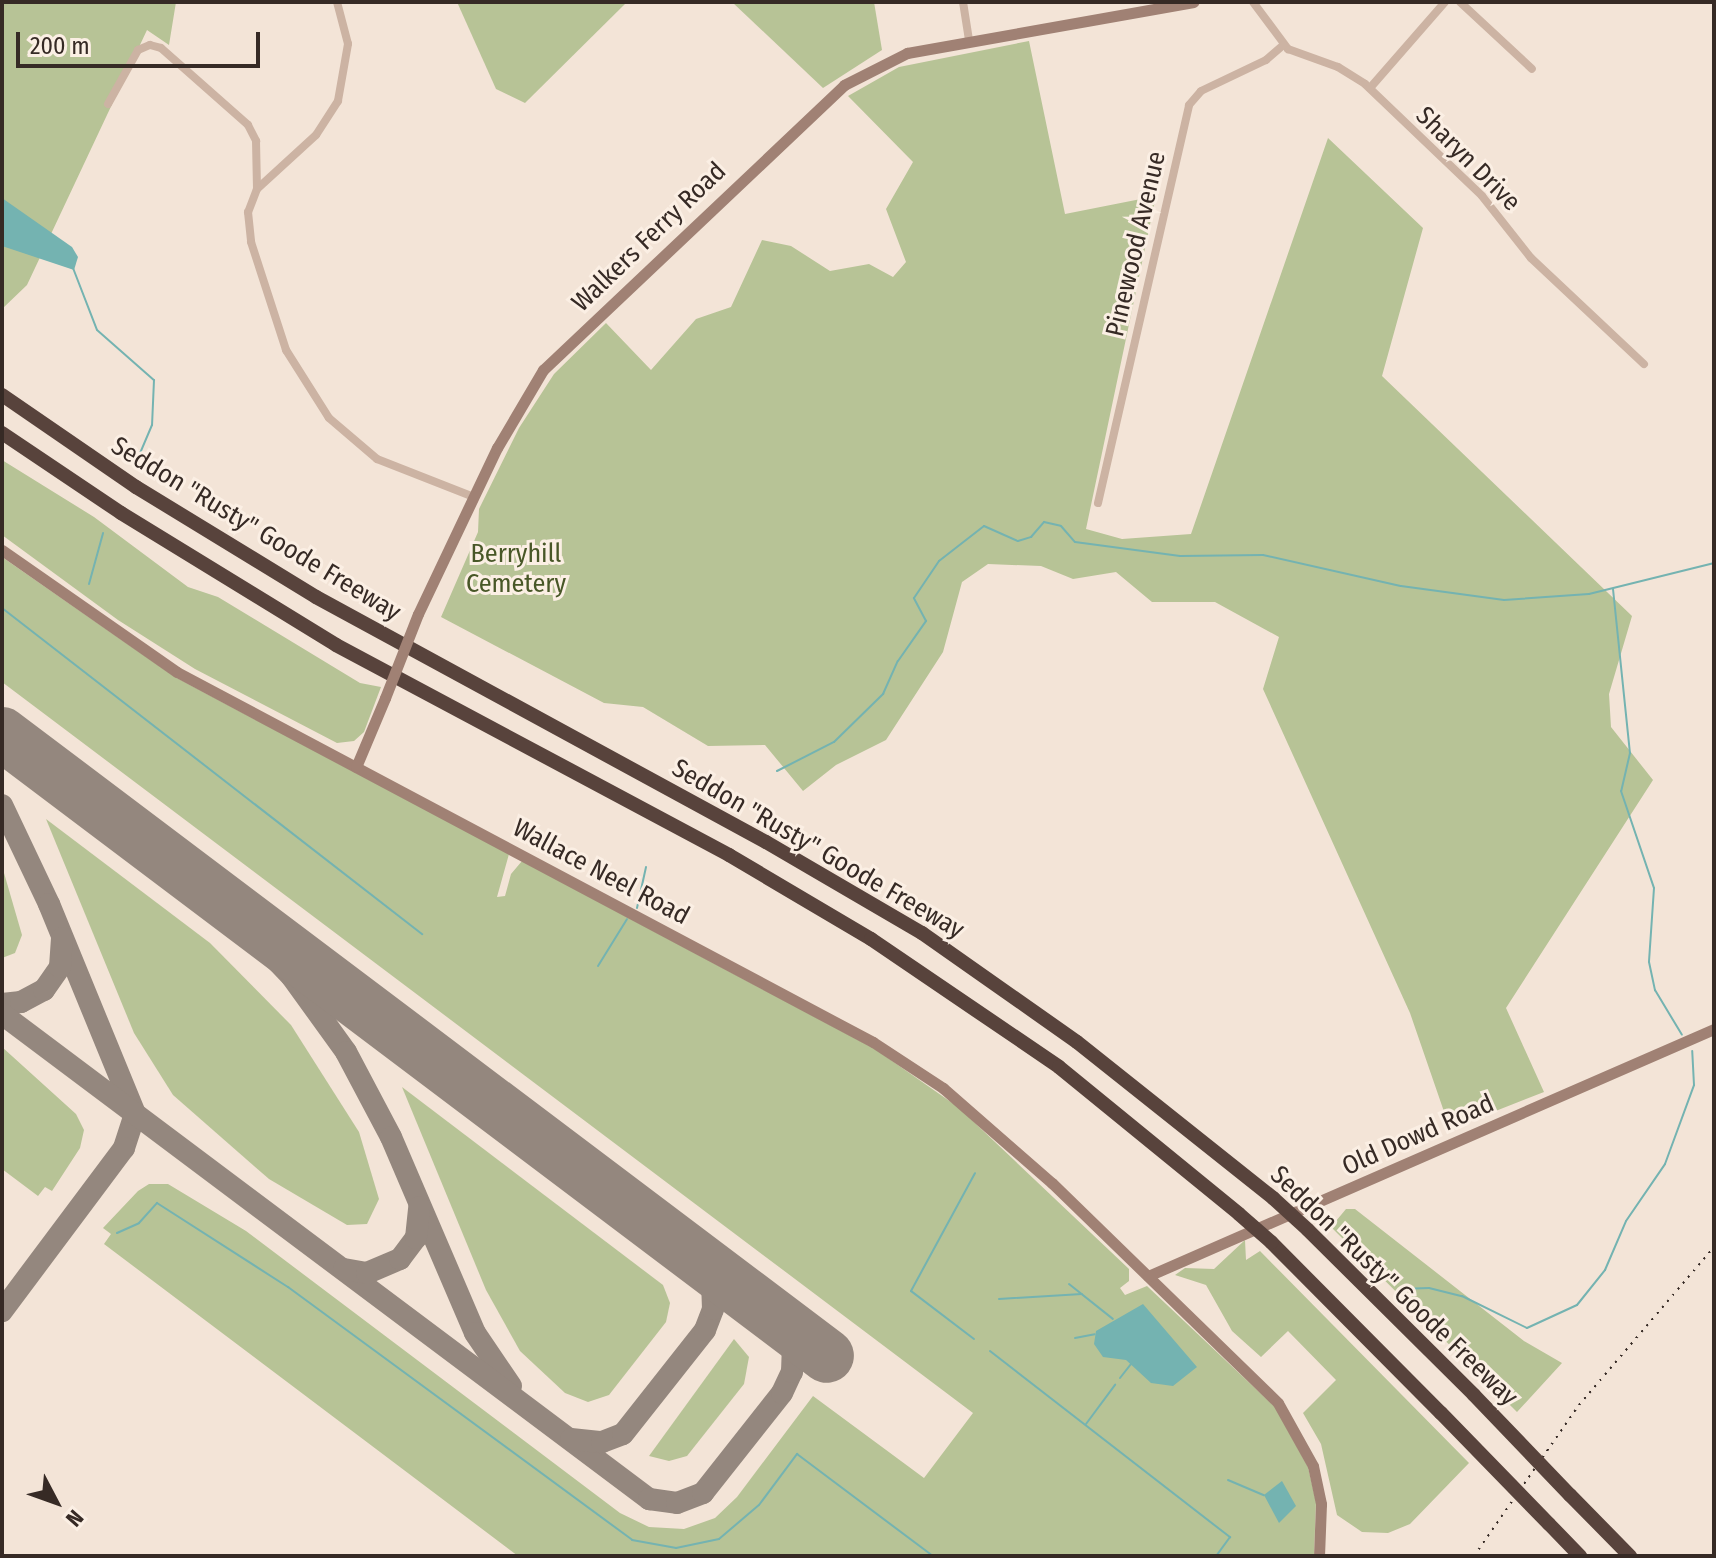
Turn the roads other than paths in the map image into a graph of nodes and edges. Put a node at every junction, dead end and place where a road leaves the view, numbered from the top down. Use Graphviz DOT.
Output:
graph roads {
  1 [pos="337,2"];
  2 [pos="963,2"];
  3 [pos="1194,2"];
  4 [pos="1253,2"];
  5 [pos="1445,2"];
  6 [pos="1460,2"];
  7 [pos="969,41"];
  8 [pos="1283,45"];
  9 [pos="1532,69"];
  10 [pos="1370,88"];
  11 [pos="108,104"];
  12 [pos="257,189"];
  13 [pos="1644,364"];
  14 [pos="2,395"];
  15 [pos="2,433"];
  16 [pos="474,497"];
  17 [pos="1098,503"];
  18 [pos="2,550"];
  19 [pos="356,767"];
  20 [pos="1714,1029"];
  21 [pos="1148,1276"];
  22 [pos="1319,1556"];
  23 [pos="1580,1556"];
  24 [pos="1630,1556"];
  1 -- 12 [label="street"];
  2 -- 7 [label="street"];
  3 -- 7 [label="street, Walkers Ferry Road"];
  4 -- 8 [label="street"];
  5 -- 10 [label="street"];
  6 -- 9 [label="street"];
  7 -- 16 [label="street, Walkers Ferry Road"];
  8 -- 10 [label="street, Sharyn Drive"];
  8 -- 17 [label="street, Pinewood Avenue"];
  10 -- 13 [label="street, Sharyn Drive"];
  11 -- 12 [label="street"];
  12 -- 16 [label="street"];
  14 -- 24 [label="highway, Seddon \"Rusty\" Goode Freeway, bridge"];
  15 -- 23 [label="highway, Seddon \"Rusty\" Goode Freeway, bridge"];
  16 -- 19 [label="street, Walkers Ferry Road, bridge"];
  18 -- 19 [label="street, Wallace Neel Road"];
  19 -- 21 [label="street, Wallace Neel Road"];
  20 -- 21 [label="street, Old Dowd Road"];
  21 -- 22 [label="street"];
}
